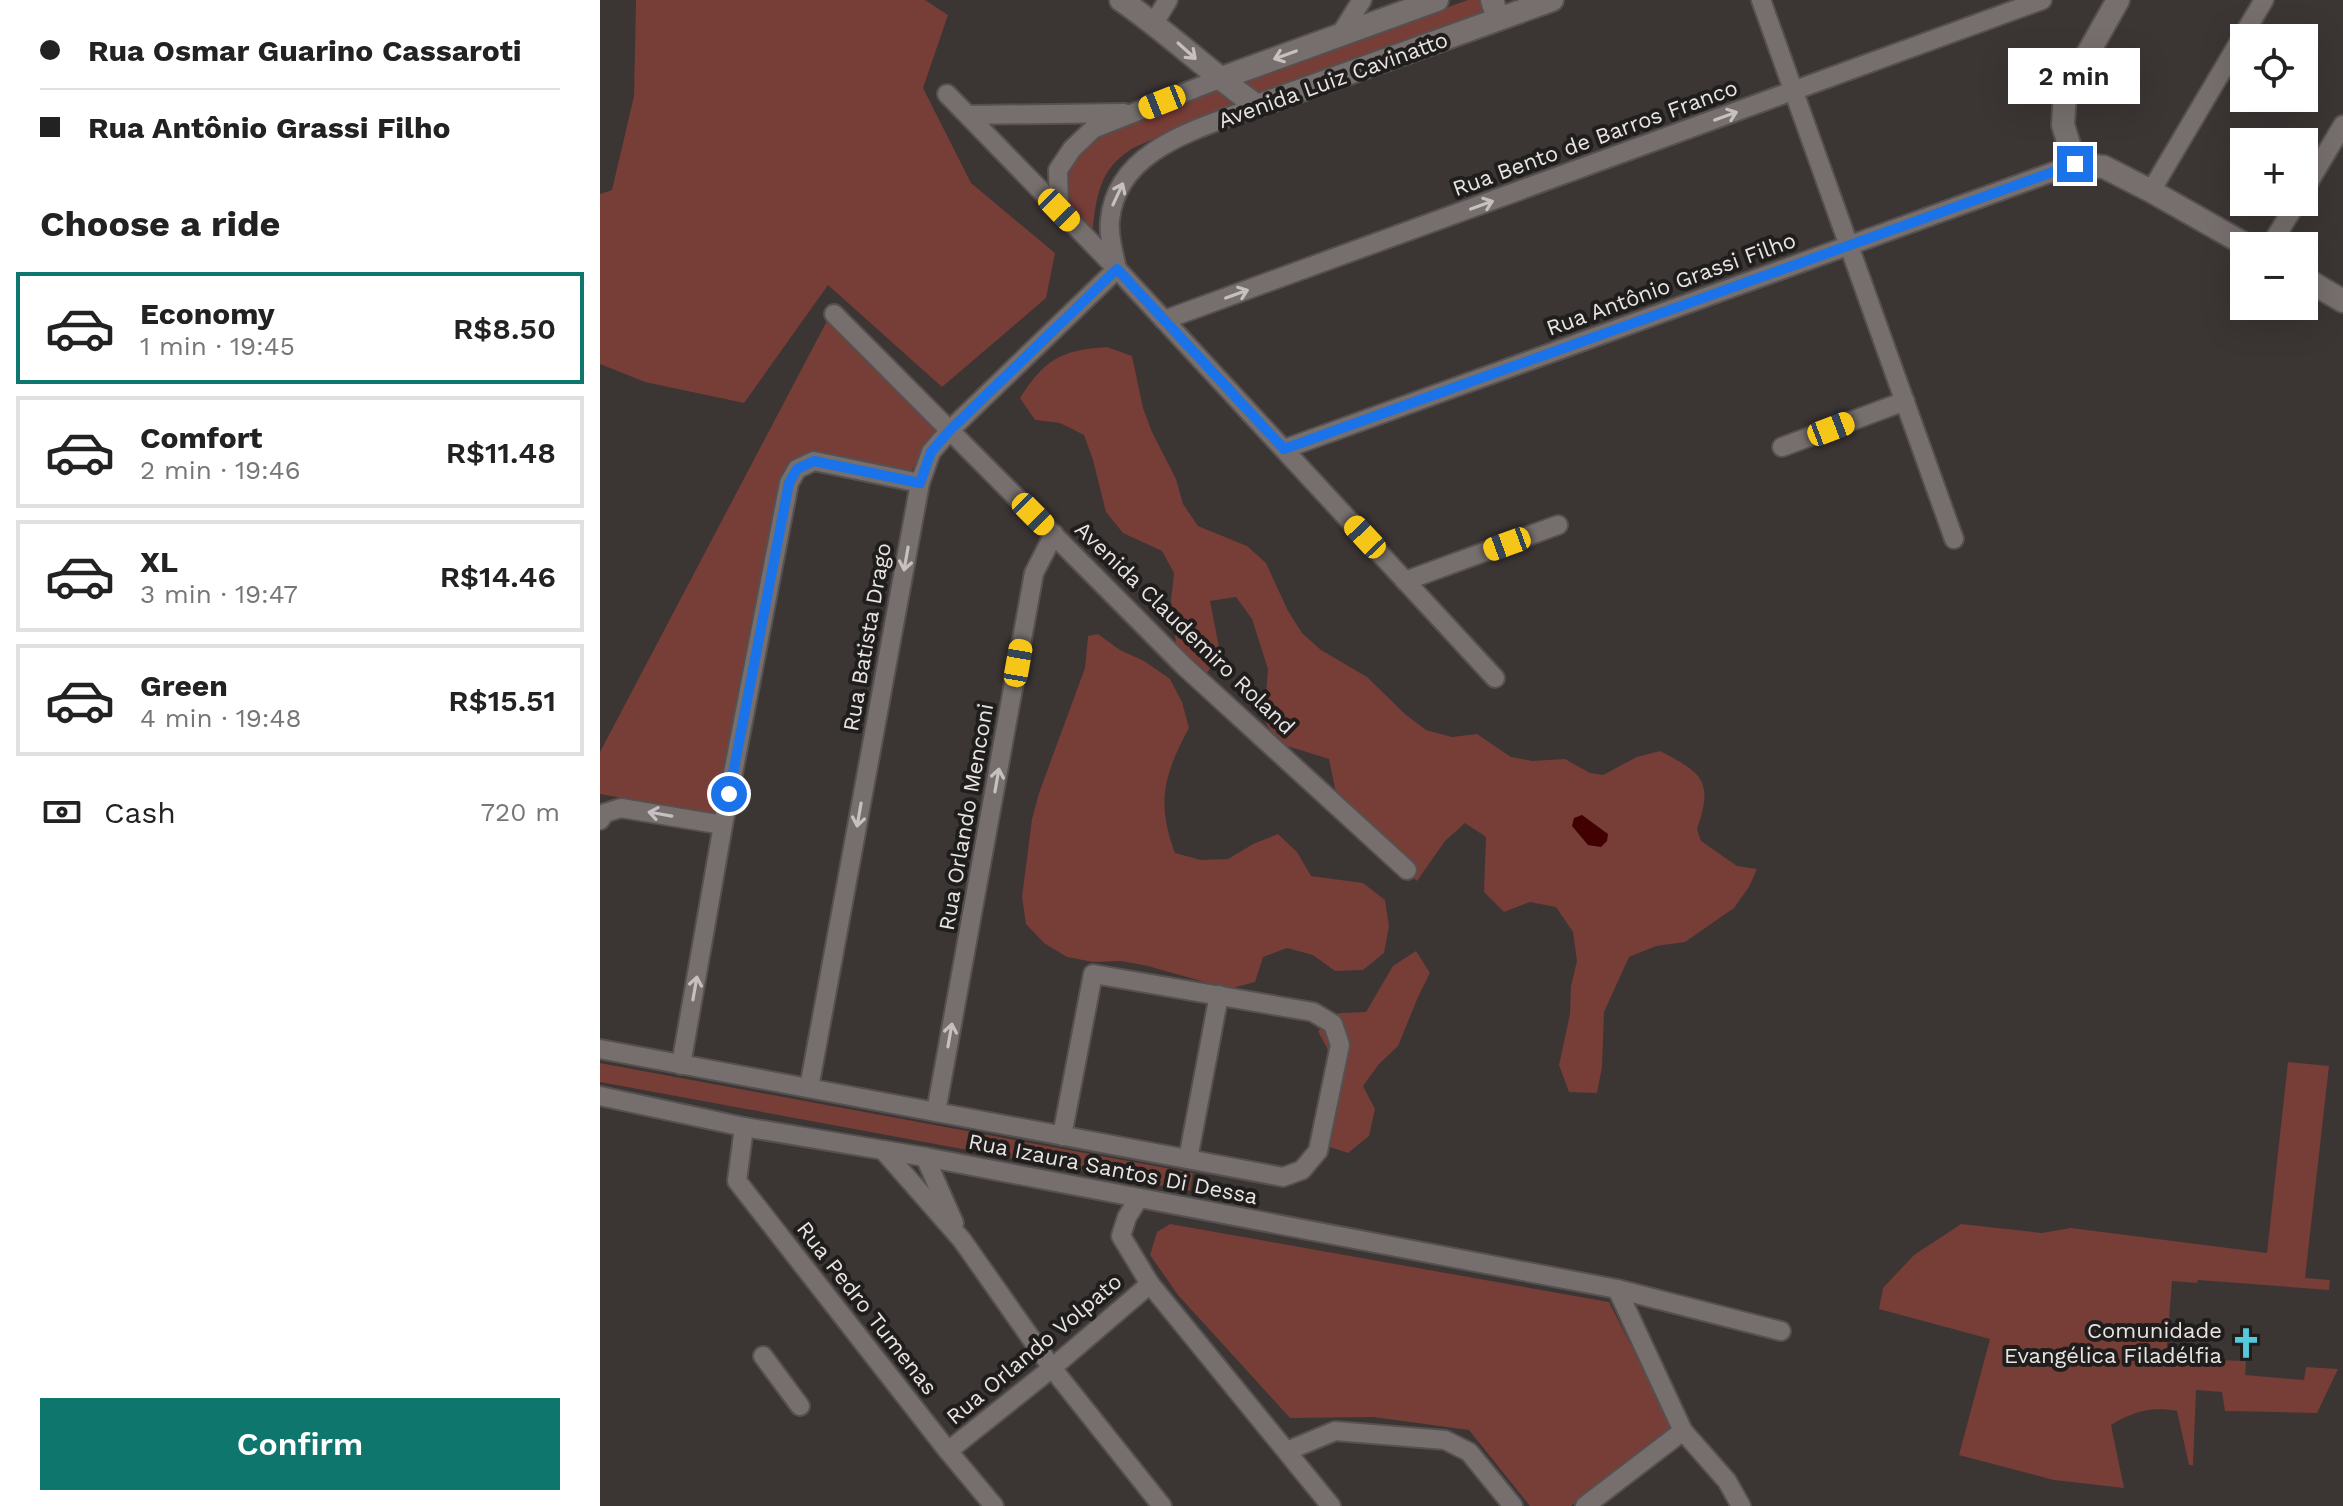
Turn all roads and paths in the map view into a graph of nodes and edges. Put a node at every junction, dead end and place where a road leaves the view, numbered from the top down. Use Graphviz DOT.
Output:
graph roads {
  1 [pos="1121,0"];
  2 [pos="1168,0"];
  3 [pos="1362,0"];
  4 [pos="1437,0"];
  5 [pos="1552,0"];
  6 [pos="1761,0"];
  7 [pos="2042,0"];
  8 [pos="2118,0"];
  9 [pos="2264,0"];
  10 [pos="1495,10"];
  11 [pos="1154,23"];
  12 [pos="1340,35"];
  13 [pos="1219,79"];
  14 [pos="1794,91"];
  15 [pos="947,94"];
  16 [pos="1257,106"];
  17 [pos="1134,113"];
  18 [pos="968,115"];
  19 [pos="2343,125"];
  20 [pos="2075,164"];
  21 [pos="2318,167"];
  22 [pos="2151,191"];
  23 [pos="1059,210"];
  24 [pos="2230,236"];
  25 [pos="1849,246"];
  26 [pos="1117,269"];
  27 [pos="2318,286"];
  28 [pos="2343,301"];
  29 [pos="834,314"];
  30 [pos="1164,320"];
  31 [pos="1905,401"];
  32 [pos="950,430"];
  33 [pos="1782,447"];
  34 [pos="1284,449"];
  35 [pos="920,483"];
  36 [pos="1558,525"];
  37 [pos="1054,534"];
  38 [pos="1954,539"];
  39 [pos="1405,581"];
  40 [pos="1495,678"];
  41 [pos="600,820"];
  42 [pos="723,825"];
  43 [pos="1407,870"];
  44 [pos="1219,995"];
  45 [pos="600,1049"];
  46 [pos="681,1065"];
  47 [pos="809,1088"];
  48 [pos="600,1096"];
  49 [pos="936,1112"];
  50 [pos="744,1127"];
  51 [pos="1062,1136"];
  52 [pos="883,1150"];
  53 [pos="925,1157"];
  54 [pos="1188,1159"];
  55 [pos="1139,1198"];
  56 [pos="962,1240"];
  57 [pos="1150,1284"];
  58 [pos="1617,1289"];
  59 [pos="1781,1331"];
  60 [pos="763,1356"];
  61 [pos="1052,1368"];
  62 [pos="800,1406"];
  63 [pos="1683,1431"];
  64 [pos="948,1451"];
  65 [pos="1287,1451"];
  66 [pos="993,1506"];
  67 [pos="1162,1506"];
  68 [pos="1331,1506"];
  69 [pos="1513,1506"];
  70 [pos="1585,1506"];
  71 [pos="1741,1506"];
  1 -- 11 [label="street"];
  2 -- 11 [label="street"];
  3 -- 12 [label="street"];
  4 -- 12 [label="street, Avenida Luiz Cavinatto"];
  5 -- 10 [label="street, Avenida Luiz Cavinatto"];
  6 -- 14 [label="street"];
  7 -- 14 [label="street, Rua Bento de Barros Franco"];
  8 -- 20 [label="street"];
  9 -- 22 [label="street"];
  10 -- 16 [label="street, Avenida Luiz Cavinatto"];
  11 -- 13 [label="street, one-way"];
  12 -- 13 [label="street, Avenida Luiz Cavinatto, one-way"];
  13 -- 16 [label="street"];
  13 -- 17 [label="street, Avenida Luiz Cavinatto"];
  14 -- 25 [label="street"];
  30 -- 14 [label="street, Rua Bento de Barros Franco, one-way"];
  15 -- 18 [label="street"];
  26 -- 16 [label="street, Avenida Luiz Cavinatto, one-way"];
  17 -- 18 [label="street"];
  17 -- 23 [label="street, Avenida Luiz Cavinatto"];
  18 -- 23 [label="street"];
  19 -- 21 [label="street"];
  20 -- 22 [label="street"];
  20 -- 25 [label="street, Rua Antônio Grassi Filho"];
  22 -- 24 [label="street"];
  23 -- 26 [label="street"];
  25 -- 31 [label="street"];
  25 -- 34 [label="street, Rua Antônio Grassi Filho"];
  26 -- 30 [label="street"];
  26 -- 32 [label="street, Rua Batista Drago"];
  27 -- 28 [label="street"];
  29 -- 32 [label="street, Avenida Claudemiro Roland"];
  30 -- 34 [label="street"];
  31 -- 33 [label="street"];
  31 -- 38 [label="street"];
  32 -- 35 [label="street, Rua Batista Drago"];
  32 -- 37 [label="street, Avenida Claudemiro Roland"];
  34 -- 39 [label="street"];
  35 -- 42 [label="street"];
  35 -- 47 [label="street, Rua Batista Drago, one-way"];
  36 -- 39 [label="street"];
  37 -- 43 [label="street, Avenida Claudemiro Roland"];
  49 -- 37 [label="street, Rua Orlando Menconi, one-way"];
  39 -- 40 [label="street"];
  42 -- 41 [label="street, one-way"];
  46 -- 42 [label="street, one-way"];
  44 -- 51 [label="street"];
  44 -- 54 [label="street"];
  44 -- 54 [label="street, Rua Izaura Santos Di Dessa"];
  45 -- 46 [label="street, Rua Izaura Santos Di Dessa"];
  46 -- 47 [label="street, Rua Izaura Santos Di Dessa"];
  47 -- 49 [label="street, Rua Izaura Santos Di Dessa"];
  48 -- 50 [label="street, Rua Izaura Santos Di Dessa"];
  49 -- 51 [label="street, Rua Izaura Santos Di Dessa"];
  50 -- 52 [label="street, Rua Izaura Santos Di Dessa"];
  50 -- 64 [label="street, Rua Pedro Tumenas"];
  51 -- 54 [label="street, Rua Izaura Santos Di Dessa"];
  52 -- 53 [label="street, Rua Izaura Santos Di Dessa"];
  52 -- 56 [label="street"];
  53 -- 55 [label="street, Rua Izaura Santos Di Dessa"];
  53 -- 56 [label="street"];
  55 -- 57 [label="street"];
  55 -- 58 [label="street, Rua Izaura Santos Di Dessa"];
  56 -- 61 [label="street"];
  57 -- 61 [label="street, Rua Orlando Volpato"];
  57 -- 65 [label="street"];
  58 -- 59 [label="street, Rua Izaura Santos Di Dessa"];
  58 -- 63 [label="street"];
  60 -- 62 [label="street"];
  61 -- 64 [label="street, Rua Orlando Volpato"];
  61 -- 67 [label="street"];
  63 -- 70 [label="street"];
  63 -- 71 [label="street"];
  64 -- 66 [label="street, Rua Pedro Tumenas"];
  65 -- 68 [label="street"];
  65 -- 69 [label="street"];
}
